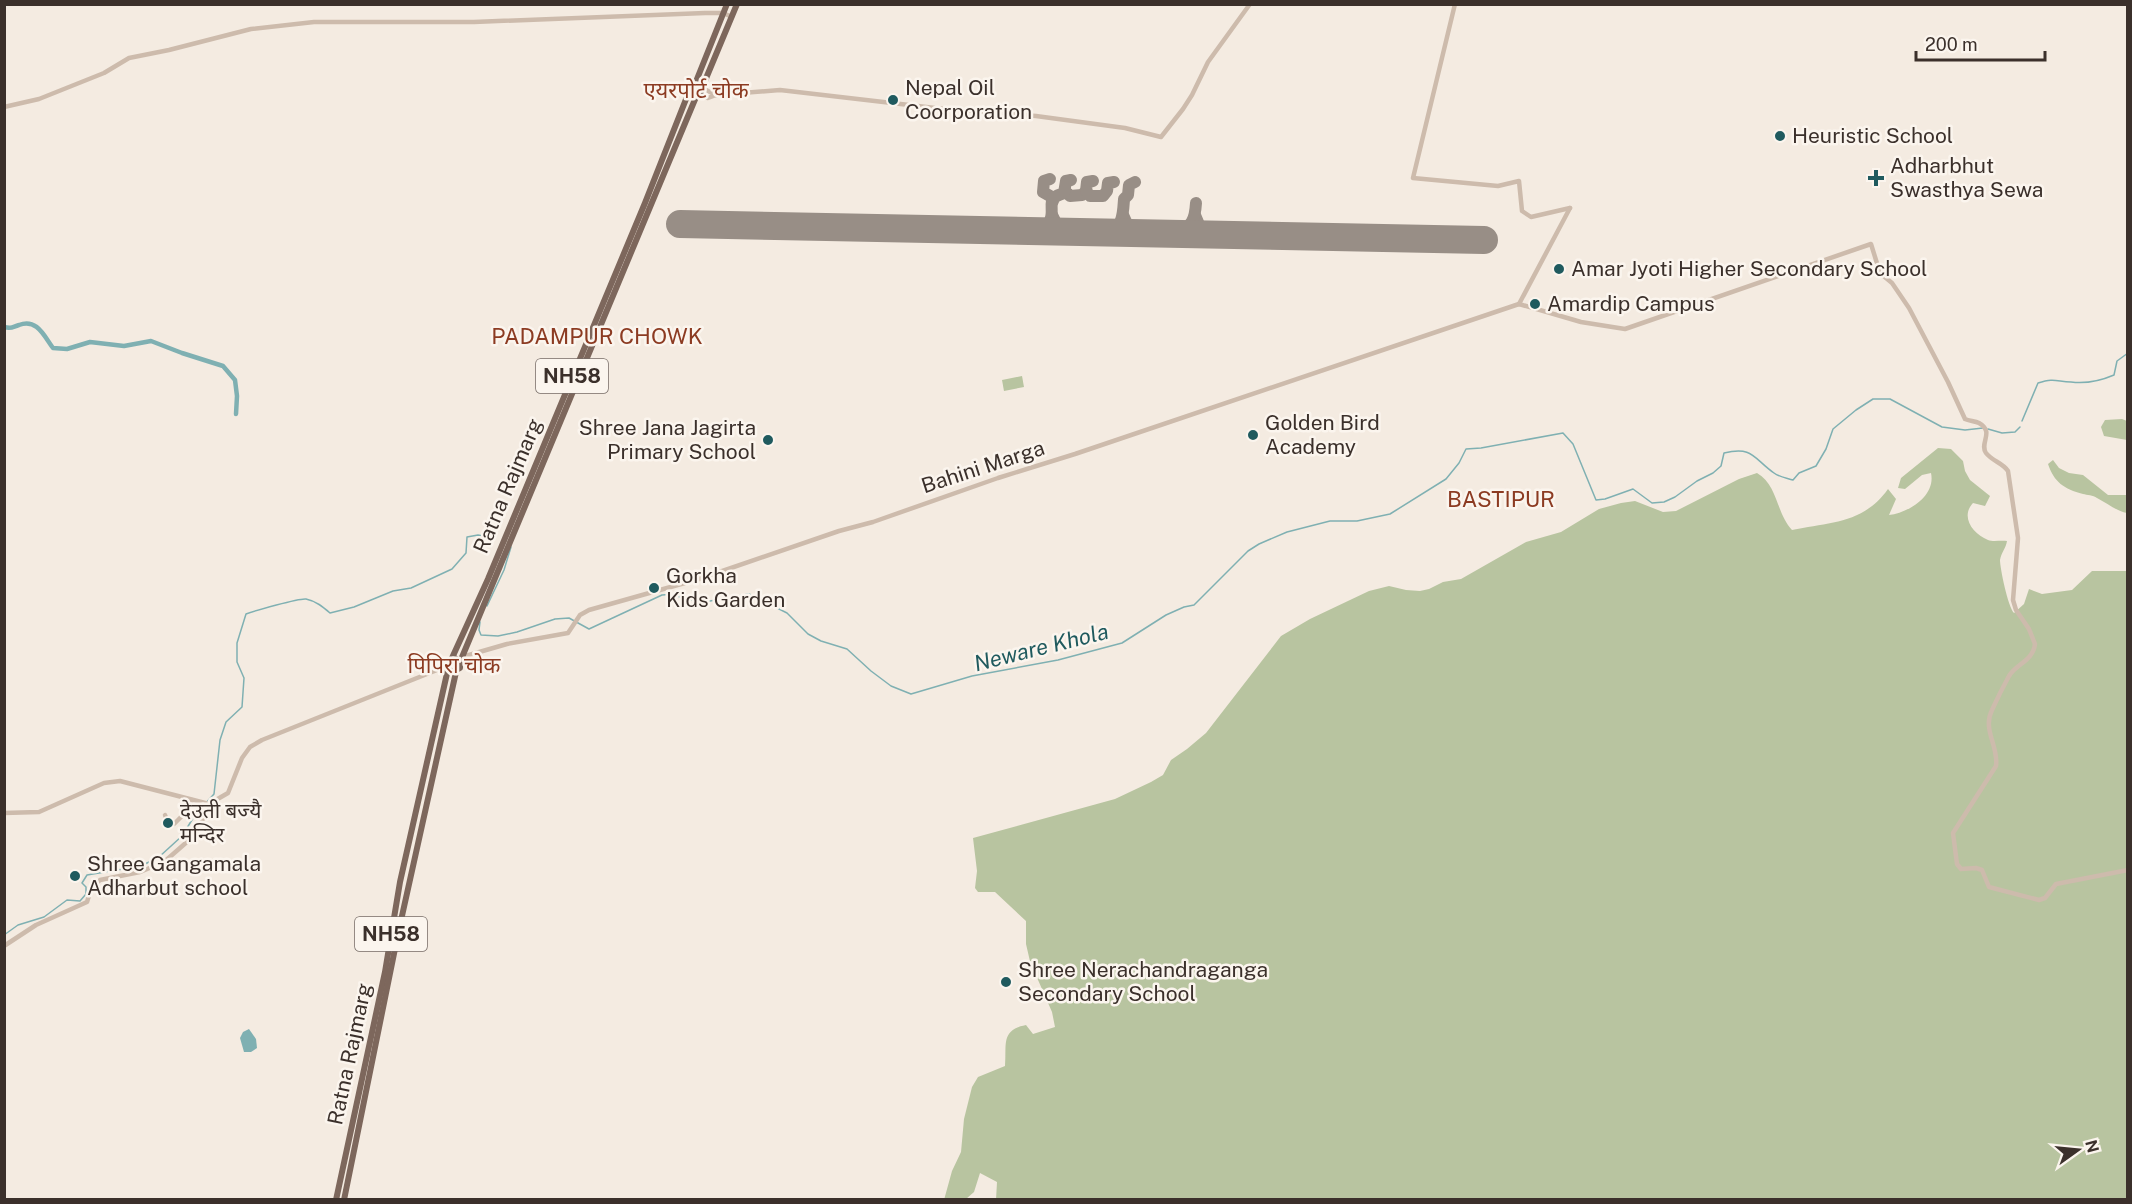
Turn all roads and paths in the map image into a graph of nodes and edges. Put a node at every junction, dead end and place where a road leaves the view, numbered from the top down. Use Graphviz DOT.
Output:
graph roads {
  1 [pos="727,4"];
  2 [pos="737,4"];
  3 [pos="1250,4"];
  4 [pos="1455,4"];
  5 [pos="723,13"];
  6 [pos="732,17"];
  7 [pos="695,84"];
  8 [pos="702,88"];
  9 [pos="690,93"];
  10 [pos="716,95"];
  11 [pos="698,97"];
  12 [pos="4,107"];
  13 [pos="1519,304"];
  14 [pos="452,658"];
  15 [pos="461,659"];
  16 [pos="447,667"];
  17 [pos="456,672"];
  18 [pos="192,800"];
  19 [pos="209,804"];
  20 [pos="4,813"];
  21 [pos="165,815"];
  22 [pos="2127,870"];
  23 [pos="4,946"];
  24 [pos="336,1200"];
  25 [pos="344,1200"];
  1 -- 5 [label="main road, Ratna Rajmarg / NH58"];
  2 -- 6 [label="main road, Ratna Rajmarg / NH58"];
  3 -- 10 [label="street"];
  4 -- 13 [label="street"];
  5 -- 6 [label="street"];
  5 -- 7 [label="main road, Ratna Rajmarg / NH58"];
  5 -- 12 [label="street"];
  6 -- 8 [label="main road, Ratna Rajmarg / NH58"];
  7 -- 8 [label="main road"];
  7 -- 9 [label="main road, Ratna Rajmarg / NH58"];
  8 -- 10 [label="street"];
  8 -- 11 [label="main road, Ratna Rajmarg / NH58"];
  9 -- 11 [label="main road"];
  9 -- 14 [label="main road, Ratna Rajmarg / NH58"];
  10 -- 11 [label="street"];
  11 -- 15 [label="main road, Ratna Rajmarg / NH58"];
  13 -- 15 [label="street, Bahini Marga"];
  13 -- 22 [label="street"];
  14 -- 15 [label="main road"];
  14 -- 16 [label="main road, Ratna Rajmarg / NH58"];
  15 -- 17 [label="main road, Ratna Rajmarg / NH58"];
  16 -- 17 [label="main road"];
  16 -- 19 [label="street"];
  16 -- 24 [label="main road, Ratna Rajmarg / NH58"];
  17 -- 25 [label="main road, Ratna Rajmarg / NH58"];
  18 -- 19 [label="street"];
  18 -- 20 [label="street"];
  18 -- 21 [label="street"];
  19 -- 23 [label="street"];
}
